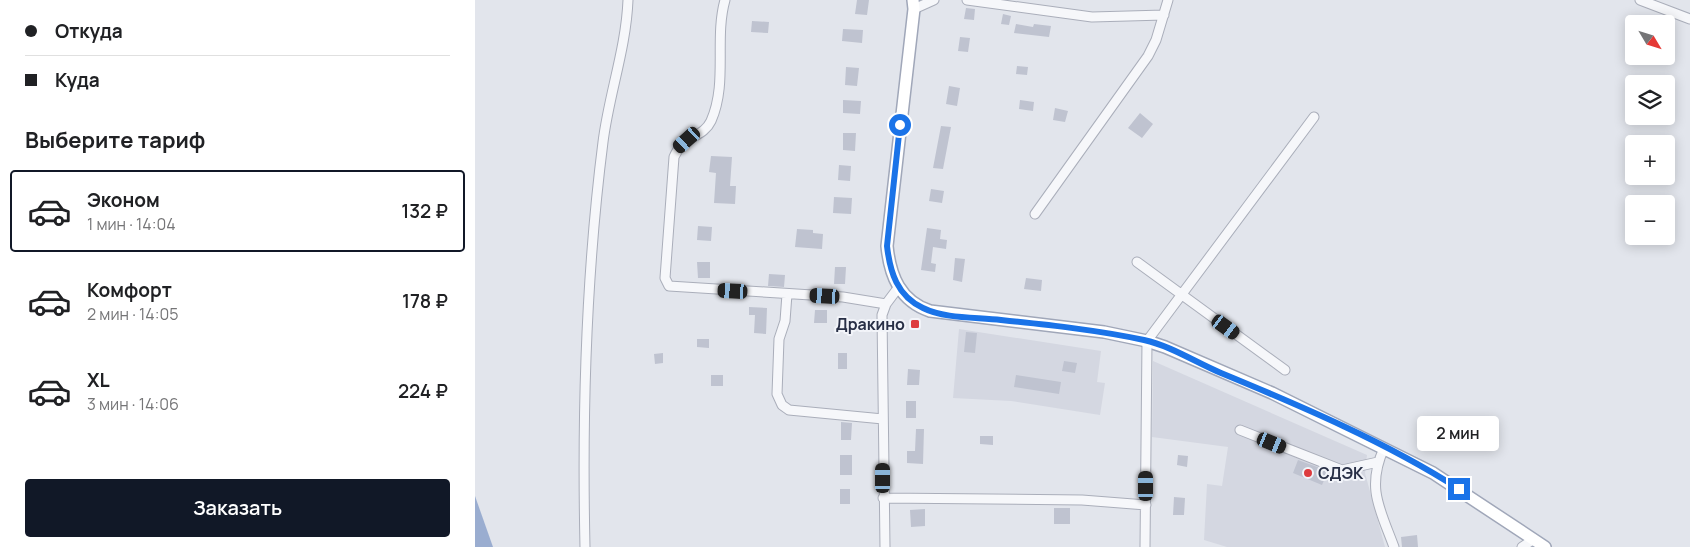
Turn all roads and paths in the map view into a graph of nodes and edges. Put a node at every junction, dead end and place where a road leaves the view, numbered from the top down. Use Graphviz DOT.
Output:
graph roads {
  1 [pos="628,0"];
  2 [pos="725,0"];
  3 [pos="934,0"];
  4 [pos="967,0"];
  5 [pos="1168,0"];
  6 [pos="1640,0"];
  7 [pos="913,4"];
  8 [pos="1164,14"];
  9 [pos="1690,19"];
  10 [pos="1314,118"];
  11 [pos="1035,214"];
  12 [pos="1137,262"];
  13 [pos="898,288"];
  14 [pos="787,294"];
  15 [pos="1182,296"];
  16 [pos="886,304"];
  17 [pos="1147,341"];
  18 [pos="1285,370"];
  19 [pos="883,419"];
  20 [pos="1240,430"];
  21 [pos="1384,448"];
  22 [pos="1377,462"];
  23 [pos="883,498"];
  24 [pos="1146,505"];
  25 [pos="1534,539"];
  26 [pos="585,547"];
  27 [pos="885,547"];
  28 [pos="1145,547"];
  29 [pos="1394,547"];
  30 [pos="1522,547"];
  31 [pos="1545,547"];
  1 -- 26 [label="street"];
  2 -- 14 [label="street"];
  3 -- 7 [label="street"];
  4 -- 8 [label="street"];
  5 -- 8 [label="street"];
  6 -- 9 [label="street"];
  7 -- 13 [label="main road"];
  8 -- 11 [label="street"];
  10 -- 15 [label="street"];
  12 -- 15 [label="street"];
  13 -- 16 [label="street"];
  13 -- 17 [label="main road"];
  14 -- 16 [label="street"];
  14 -- 19 [label="street"];
  15 -- 17 [label="street"];
  15 -- 18 [label="street"];
  16 -- 19 [label="street"];
  17 -- 21 [label="main road"];
  17 -- 24 [label="street"];
  19 -- 23 [label="street"];
  20 -- 22 [label="street"];
  21 -- 22 [label="street"];
  21 -- 25 [label="main road"];
  22 -- 29 [label="street"];
  23 -- 24 [label="street"];
  23 -- 27 [label="street"];
  24 -- 28 [label="street"];
  25 -- 30 [label="street"];
  25 -- 31 [label="main road"];
}
